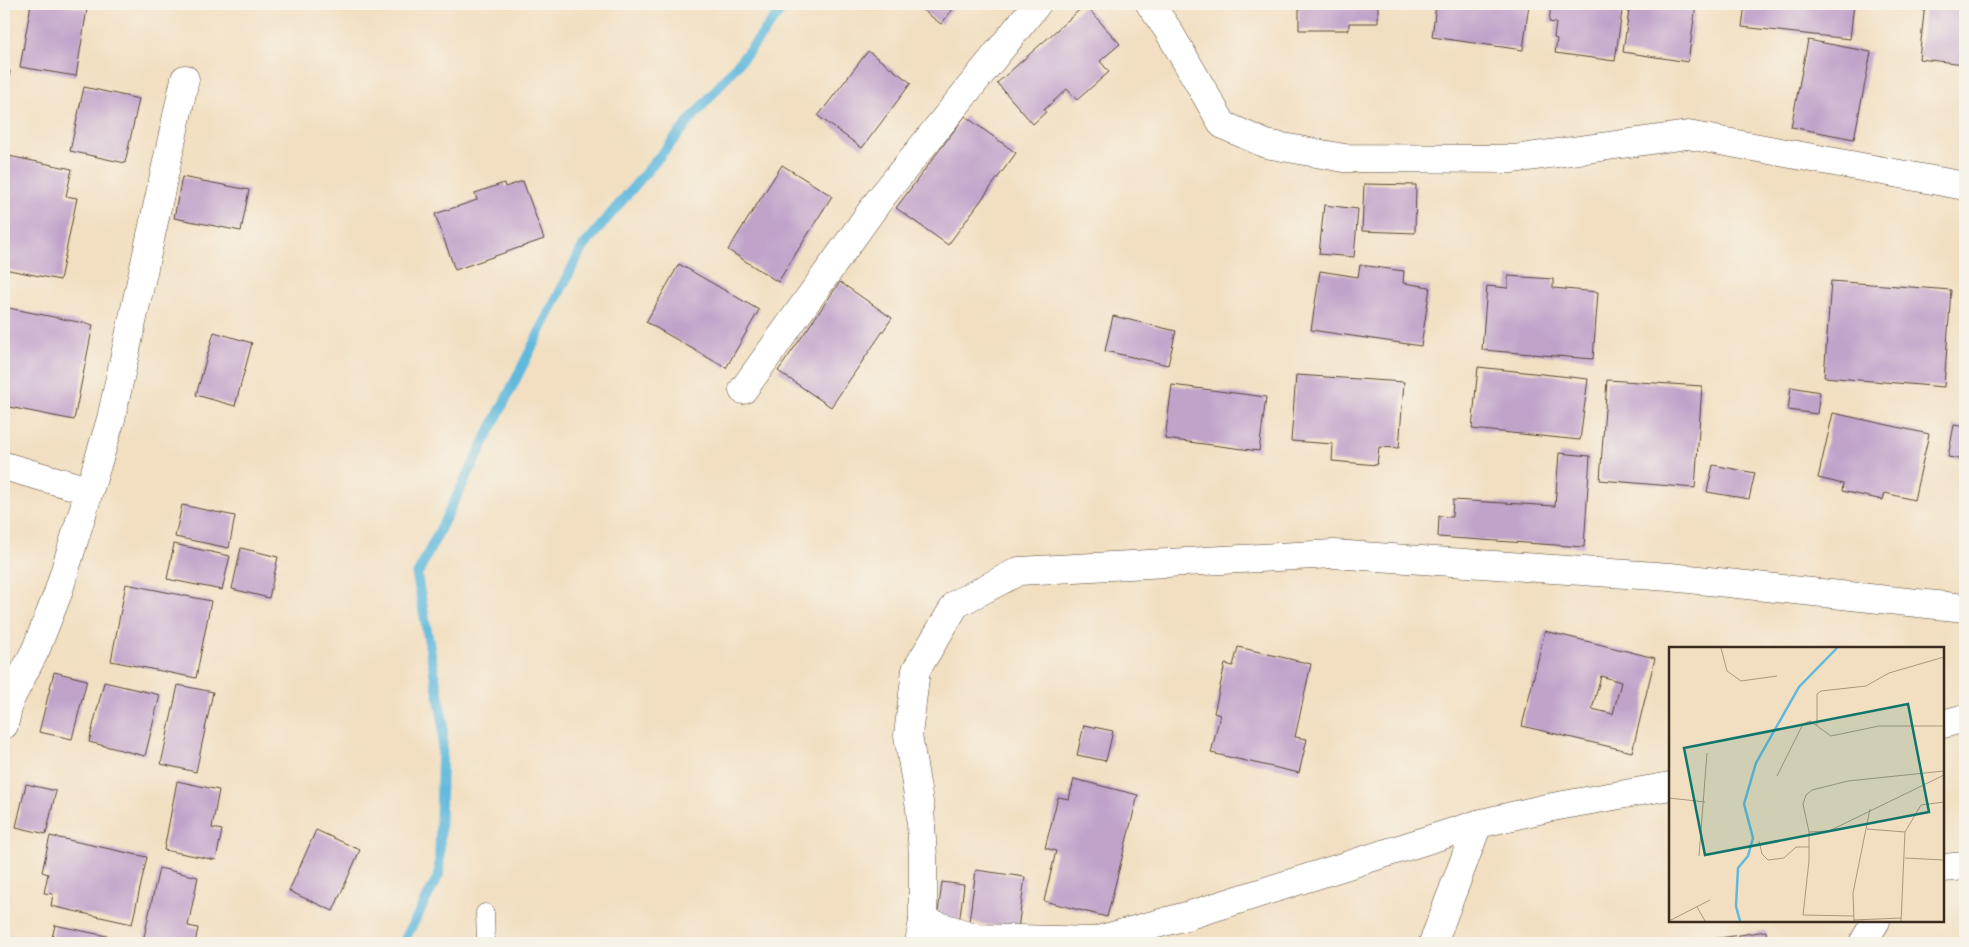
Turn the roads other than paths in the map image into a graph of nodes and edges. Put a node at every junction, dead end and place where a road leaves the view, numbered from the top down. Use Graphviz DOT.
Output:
graph roads {
  1 [pos="1037,4"];
  2 [pos="1150,4"];
  3 [pos="1170,17"];
  4 [pos="185,78"];
  5 [pos="1965,186"];
  6 [pos="743,390"];
  7 [pos="4,466"];
  8 [pos="88,490"];
  9 [pos="1965,608"];
  10 [pos="1965,718"];
  11 [pos="1944,724"];
  12 [pos="4,725"];
  13 [pos="1669,786"];
  14 [pos="1478,824"];
  15 [pos="1965,866"];
  16 [pos="1944,868"];
  17 [pos="485,913"];
  18 [pos="1875,922"];
  19 [pos="921,932"];
  20 [pos="486,943"];
  21 [pos="1433,943"];
  22 [pos="1863,943"];
  1 -- 6 [label="street"];
  2 -- 3 [label="street"];
  3 -- 5 [label="street"];
  4 -- 8 [label="street"];
  7 -- 8 [label="street"];
  8 -- 12 [label="street"];
  9 -- 19 [label="street"];
  10 -- 11 [label="street"];
  13 -- 14 [label="street"];
  14 -- 19 [label="street"];
  14 -- 21 [label="street"];
  15 -- 16 [label="street"];
  17 -- 20 [label="lane"];
  18 -- 22 [label="street"];
}
